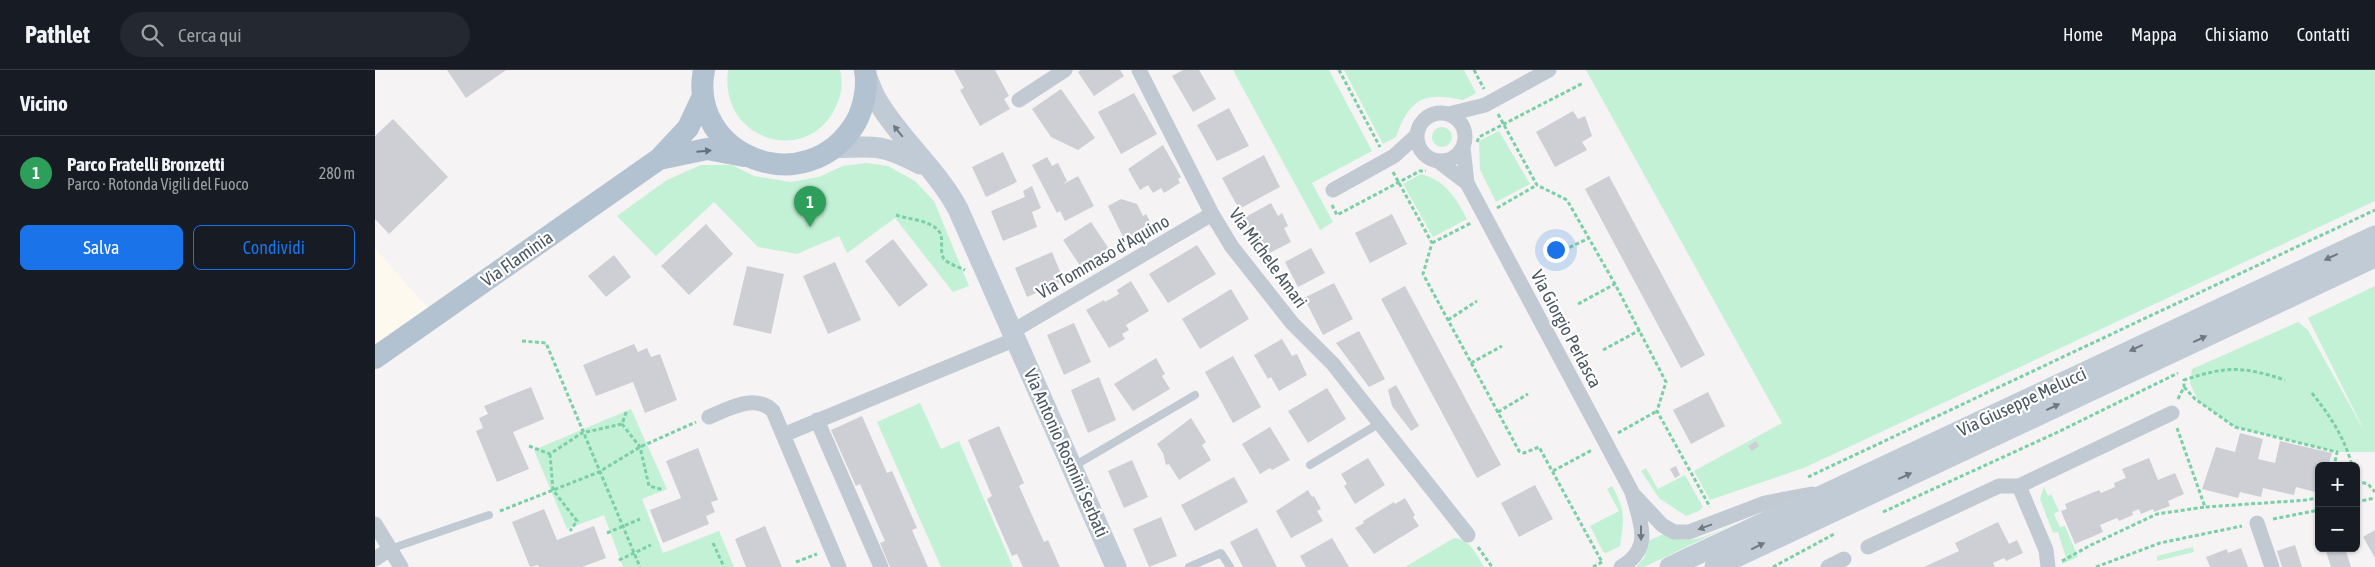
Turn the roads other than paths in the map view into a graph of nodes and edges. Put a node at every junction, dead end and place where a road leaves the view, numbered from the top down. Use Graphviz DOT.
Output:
graph roads {
  1 [pos="704,70"];
  2 [pos="1065,70"];
  3 [pos="1139,70"];
  4 [pos="1549,70"];
  5 [pos="865,71"];
  6 [pos="703,96"];
  7 [pos="1019,100"];
  8 [pos="1490,104"];
  9 [pos="1449,114"];
  10 [pos="1416,136"];
  11 [pos="1467,142"];
  12 [pos="833,148"];
  13 [pos="748,157"];
  14 [pos="1389,158"];
  15 [pos="659,159"];
  16 [pos="1431,162"];
  17 [pos="929,168"];
  18 [pos="1467,183"];
  19 [pos="1333,190"];
  20 [pos="1212,214"];
  21 [pos="2375,236"];
  22 [pos="2375,257"];
  23 [pos="1014,335"];
  24 [pos="375,358"];
  25 [pos="1195,395"];
  26 [pos="2172,413"];
  27 [pos="709,417"];
  28 [pos="817,420"];
  29 [pos="1380,423"];
  30 [pos="783,435"];
  31 [pos="1311,465"];
  32 [pos="1073,467"];
  33 [pos="2019,486"];
  34 [pos="1835,489"];
  35 [pos="1632,492"];
  36 [pos="489,516"];
  37 [pos="2257,523"];
  38 [pos="375,524"];
  39 [pos="1468,535"];
  40 [pos="1868,547"];
  41 [pos="390,549"];
  42 [pos="375,558"];
  43 [pos="1844,559"];
  44 [pos="2055,564"];
  45 [pos="401,567"];
  46 [pos="839,567"];
  47 [pos="881,567"];
  48 [pos="1116,567"];
  49 [pos="1189,567"];
  50 [pos="1229,567"];
  51 [pos="1621,567"];
  52 [pos="1669,567"];
  53 [pos="1715,567"];
  54 [pos="1828,567"];
  55 [pos="2272,567"];
  1 -- 6 [label="main road"];
  2 -- 7 [label="street"];
  3 -- 20 [label="street, Via Michele Amari"];
  4 -- 8 [label="street"];
  5 -- 12 [label="main road, Via Flaminia"];
  17 -- 5 [label="main road, Via Antonio Rosmini Serbati, one-way"];
  6 -- 13 [label="main road"];
  6 -- 15 [label="main road, Via Flaminia"];
  8 -- 9 [label="street"];
  8 -- 11 [label="street"];
  9 -- 10 [label="street"];
  9 -- 11 [label="street"];
  10 -- 14 [label="street"];
  10 -- 16 [label="street, Via Giorgio Perlasca"];
  11 -- 16 [label="street"];
  11 -- 18 [label="street, Via Giorgio Perlasca"];
  12 -- 13 [label="main road, Via Flaminia"];
  12 -- 17 [label="main road, Via Antonio Rosmini Serbati"];
  15 -- 13 [label="main road, Via Flaminia, one-way"];
  14 -- 16 [label="street"];
  14 -- 19 [label="street"];
  15 -- 24 [label="main road, Via Flaminia"];
  16 -- 18 [label="street, Via Giorgio Perlasca"];
  17 -- 23 [label="main road, Via Antonio Rosmini Serbati"];
  18 -- 35 [label="street, Via Giorgio Perlasca"];
  20 -- 23 [label="street, Via Tommaso d'Aquino"];
  20 -- 29 [label="street, Via Michele Amari"];
  21 -- 34 [label="main road, Via Giuseppe Melucci, one-way"];
  53 -- 22 [label="main road, Via Giuseppe Melucci, one-way"];
  23 -- 28 [label="street"];
  23 -- 32 [label="main road, Via Antonio Rosmini Serbati"];
  25 -- 32 [label="lane"];
  26 -- 33 [label="street"];
  27 -- 30 [label="street"];
  28 -- 30 [label="street"];
  28 -- 47 [label="street"];
  29 -- 31 [label="lane"];
  29 -- 39 [label="street, Via Michele Amari"];
  30 -- 46 [label="street"];
  32 -- 48 [label="main road, Via Antonio Rosmini Serbati"];
  33 -- 40 [label="street"];
  33 -- 44 [label="street"];
  34 -- 35 [label="street, Via Giorgio Perlasca, one-way"];
  34 -- 52 [label="main road, Via Giuseppe Melucci"];
  35 -- 51 [label="street, Via Giorgio Perlasca, one-way"];
  36 -- 41 [label="lane"];
  37 -- 55 [label="street"];
  38 -- 41 [label="street"];
  41 -- 42 [label="street"];
  41 -- 45 [label="street"];
  43 -- 54 [label="street"];
  49 -- 50 [label="lane"];
}
